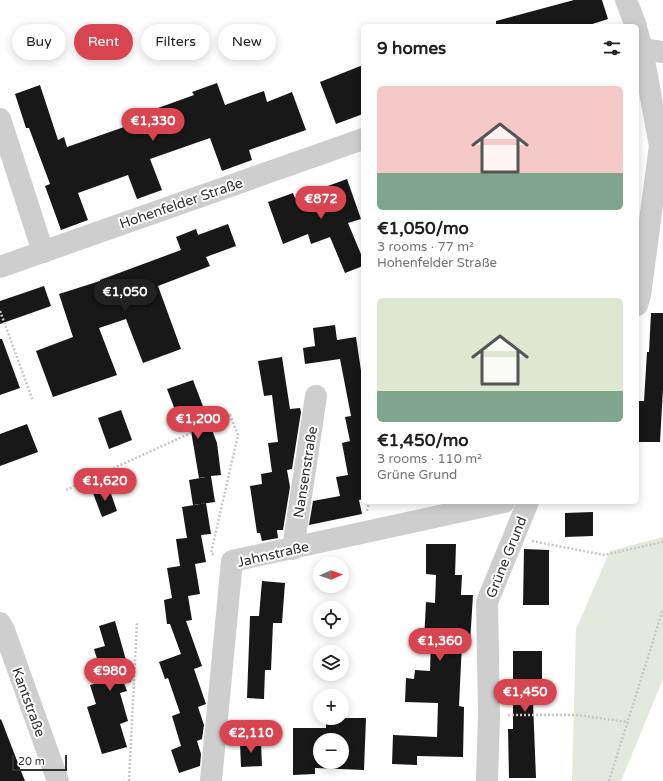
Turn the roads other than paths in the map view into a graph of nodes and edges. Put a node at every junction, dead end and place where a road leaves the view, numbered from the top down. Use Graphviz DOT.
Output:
graph roads {
  1 [pos="626,0"];
  2 [pos="635,24"];
  3 [pos="645,45"];
  4 [pos="0,119"];
  5 [pos="361,140"];
  6 [pos="43,252"];
  7 [pos="0,268"];
  8 [pos="639,298"];
  9 [pos="316,396"];
  10 [pos="495,504"];
  11 [pos="527,504"];
  12 [pos="293,549"];
  13 [pos="0,623"];
  14 [pos="58,781"];
  15 [pos="212,781"];
  16 [pos="487,781"];
  1 -- 2 [label="street"];
  3 -- 8 [label="street"];
  4 -- 6 [label="street"];
  5 -- 6 [label="street, Hohenfelder Straße"];
  6 -- 7 [label="street, Hohenfelder Straße"];
  9 -- 12 [label="street, Nansenstraße"];
  10 -- 12 [label="street, Jahnstraße"];
  11 -- 16 [label="street, Grüne Grund"];
  12 -- 15 [label="street, Jahnstraße"];
  13 -- 14 [label="street, Kantstraße"];
}
